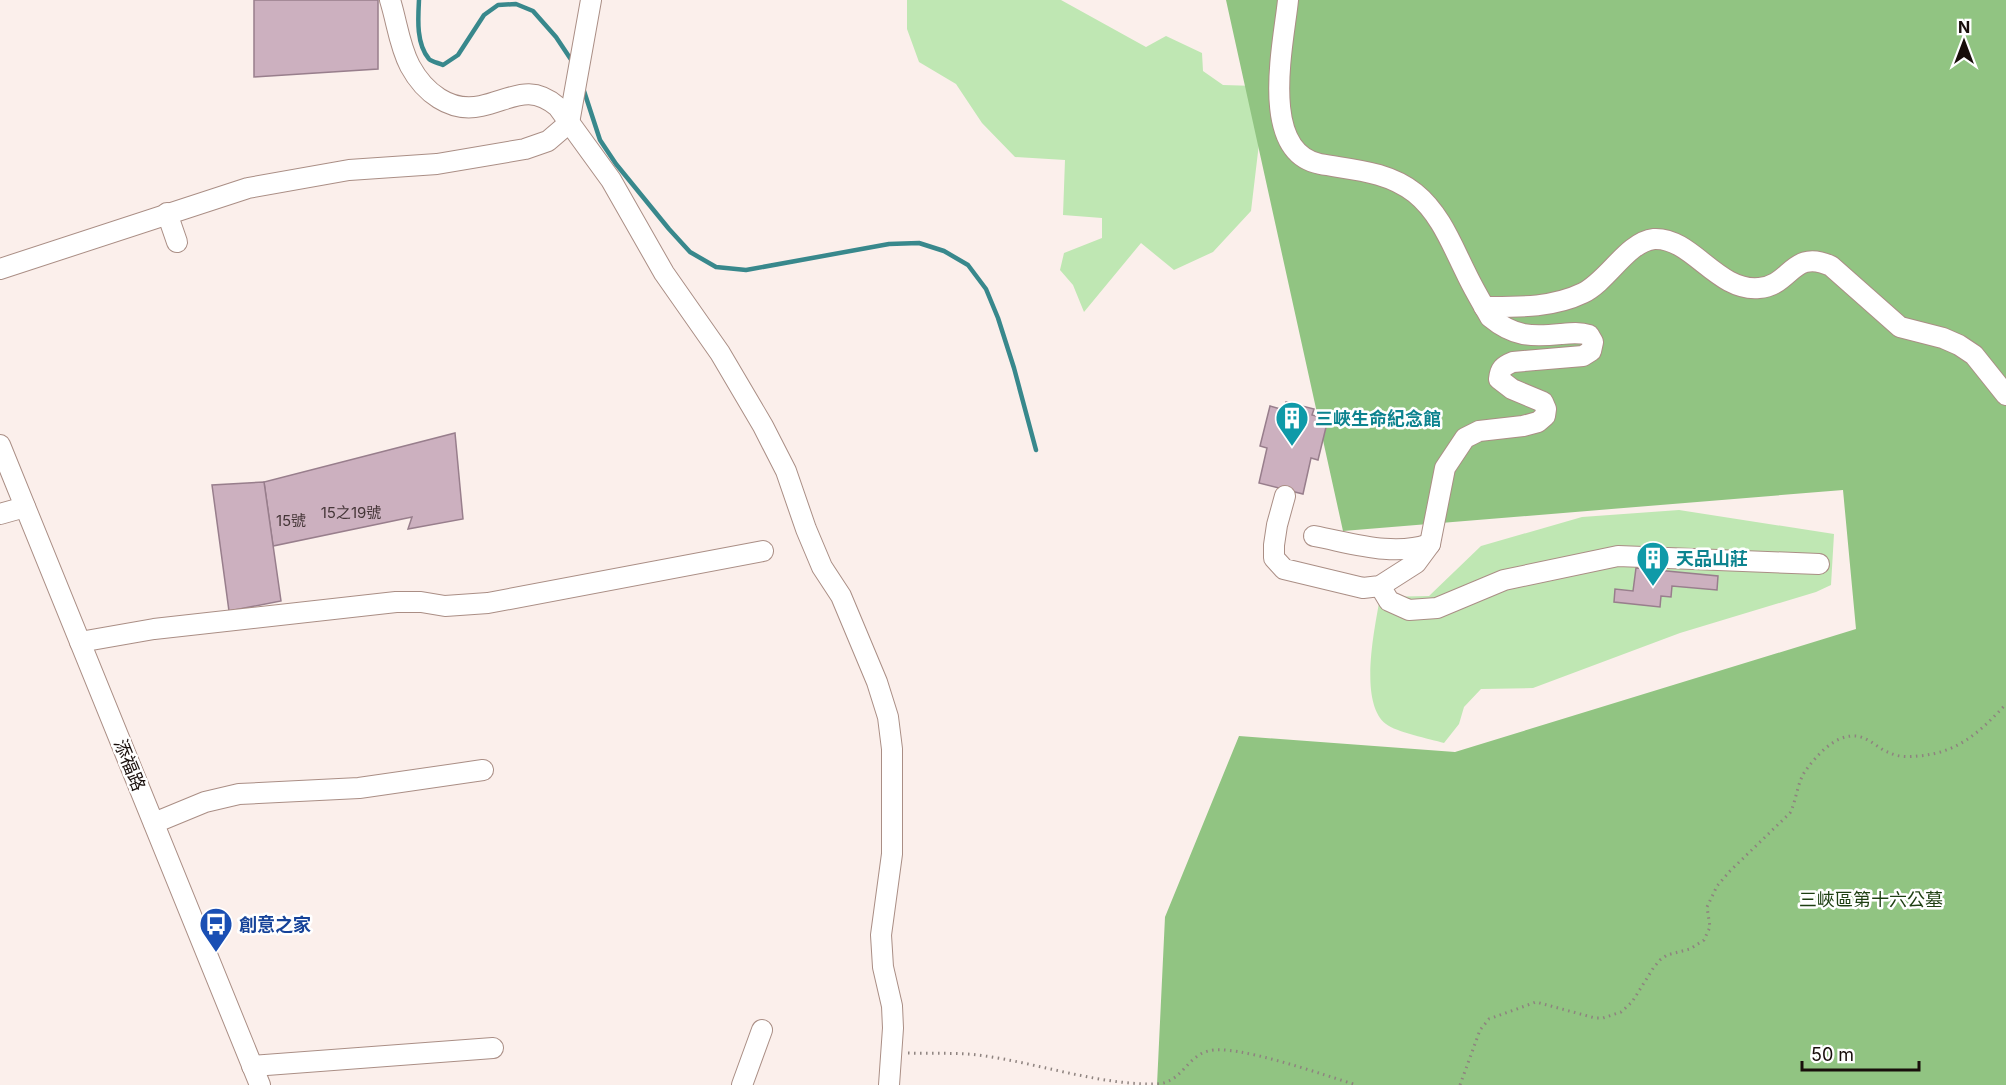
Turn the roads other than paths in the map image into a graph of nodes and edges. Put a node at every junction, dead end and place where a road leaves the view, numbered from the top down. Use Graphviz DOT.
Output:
graph roads {
  1 [pos="390,0"];
  2 [pos="1288,0"];
  3 [pos="585,2"];
  4 [pos="568,123"];
  5 [pos="167,213"];
  6 [pos="177,242"];
  7 [pos="0,269"];
  8 [pos="1484,307"];
  9 [pos="2006,395"];
  10 [pos="0,445"];
  11 [pos="1285,496"];
  12 [pos="25,507"];
  13 [pos="0,514"];
  14 [pos="1314,536"];
  15 [pos="1430,544"];
  16 [pos="762,551"];
  17 [pos="1819,564"];
  18 [pos="1380,586"];
  19 [pos="80,642"];
  20 [pos="483,770"];
  21 [pos="154,823"];
  22 [pos="762,1030"];
  23 [pos="493,1048"];
  24 [pos="252,1066"];
  25 [pos="260,1085"];
  26 [pos="742,1085"];
  27 [pos="889,1085"];
  1 -- 4 [label="street"];
  2 -- 8 [label="street"];
  3 -- 4 [label="street"];
  4 -- 5 [label="street"];
  4 -- 27 [label="street"];
  5 -- 6 [label="street"];
  5 -- 7 [label="street"];
  8 -- 9 [label="street"];
  8 -- 15 [label="street"];
  10 -- 12 [label="street, 添福路"];
  11 -- 18 [label="street"];
  12 -- 13 [label="street"];
  12 -- 19 [label="street, 添福路"];
  14 -- 15 [label="street"];
  15 -- 18 [label="street"];
  16 -- 19 [label="street"];
  17 -- 18 [label="street"];
  19 -- 21 [label="street, 添福路"];
  20 -- 21 [label="street"];
  21 -- 24 [label="street, 添福路"];
  22 -- 26 [label="street"];
  23 -- 24 [label="street"];
  24 -- 25 [label="street, 添福路"];
}
